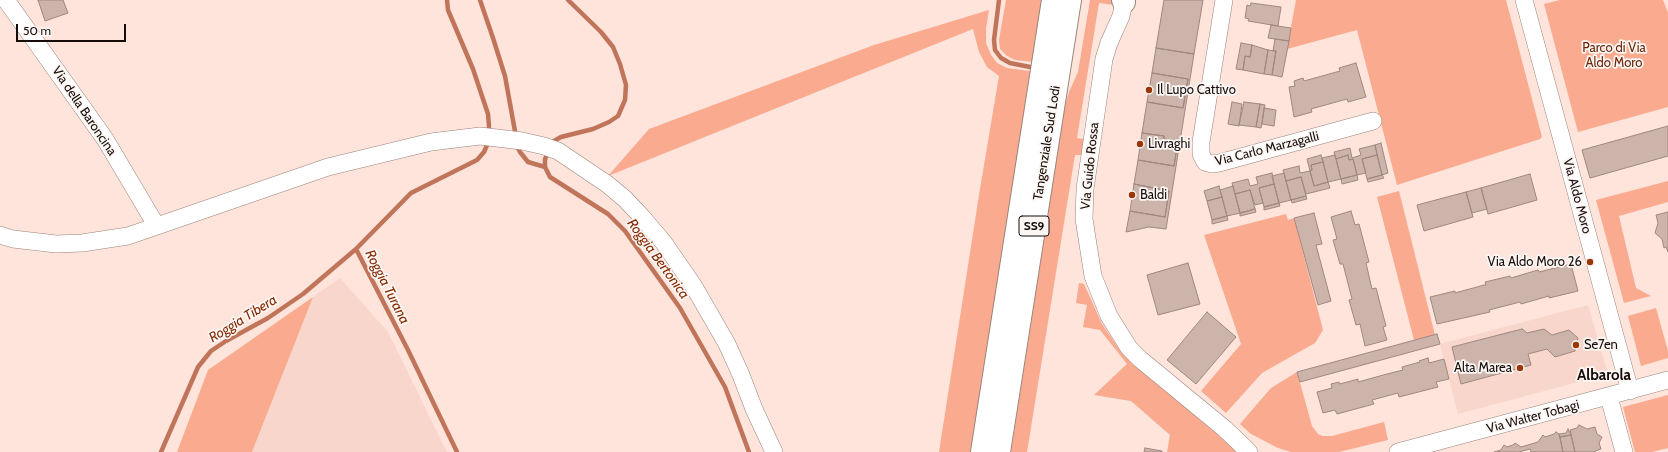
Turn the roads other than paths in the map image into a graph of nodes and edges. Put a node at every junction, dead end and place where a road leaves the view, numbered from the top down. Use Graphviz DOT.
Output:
graph roads {
  1 [pos="6,0"];
  2 [pos="1052,0"];
  3 [pos="1070,0"];
  4 [pos="1082,0"];
  5 [pos="1224,0"];
  6 [pos="1524,0"];
  7 [pos="1123,1"];
  8 [pos="1056,92"];
  9 [pos="1373,121"];
  10 [pos="156,225"];
  11 [pos="0,235"];
  12 [pos="1668,380"];
  13 [pos="1630,391"];
  14 [pos="1609,397"];
  15 [pos="1244,447"];
  16 [pos="773,450"];
  17 [pos="1403,451"];
  18 [pos="982,452"];
  19 [pos="999,452"];
  20 [pos="1262,452"];
  21 [pos="1624,452"];
  1 -- 10 [label="street, Via della Baroncina"];
  2 -- 18 [label="highway, Tangenziale Sud Lodi / SS9"];
  3 -- 8 [label="highway, Tangenziale Sud Lodi / SS9"];
  4 -- 8 [label="highway"];
  5 -- 9 [label="street, Via Carlo Marzagalli"];
  6 -- 13 [label="street, Via Aldo Moro"];
  7 -- 15 [label="street, Via Guido Rossa"];
  8 -- 19 [label="highway, Tangenziale Sud Lodi / SS9"];
  10 -- 11 [label="street"];
  10 -- 16 [label="street"];
  12 -- 13 [label="street, Via Walter Tobagi"];
  13 -- 14 [label="street, Via Walter Tobagi"];
  14 -- 17 [label="street, Via Walter Tobagi"];
  14 -- 21 [label="street"];
  15 -- 20 [label="street, Via Guido Rossa"];
}
